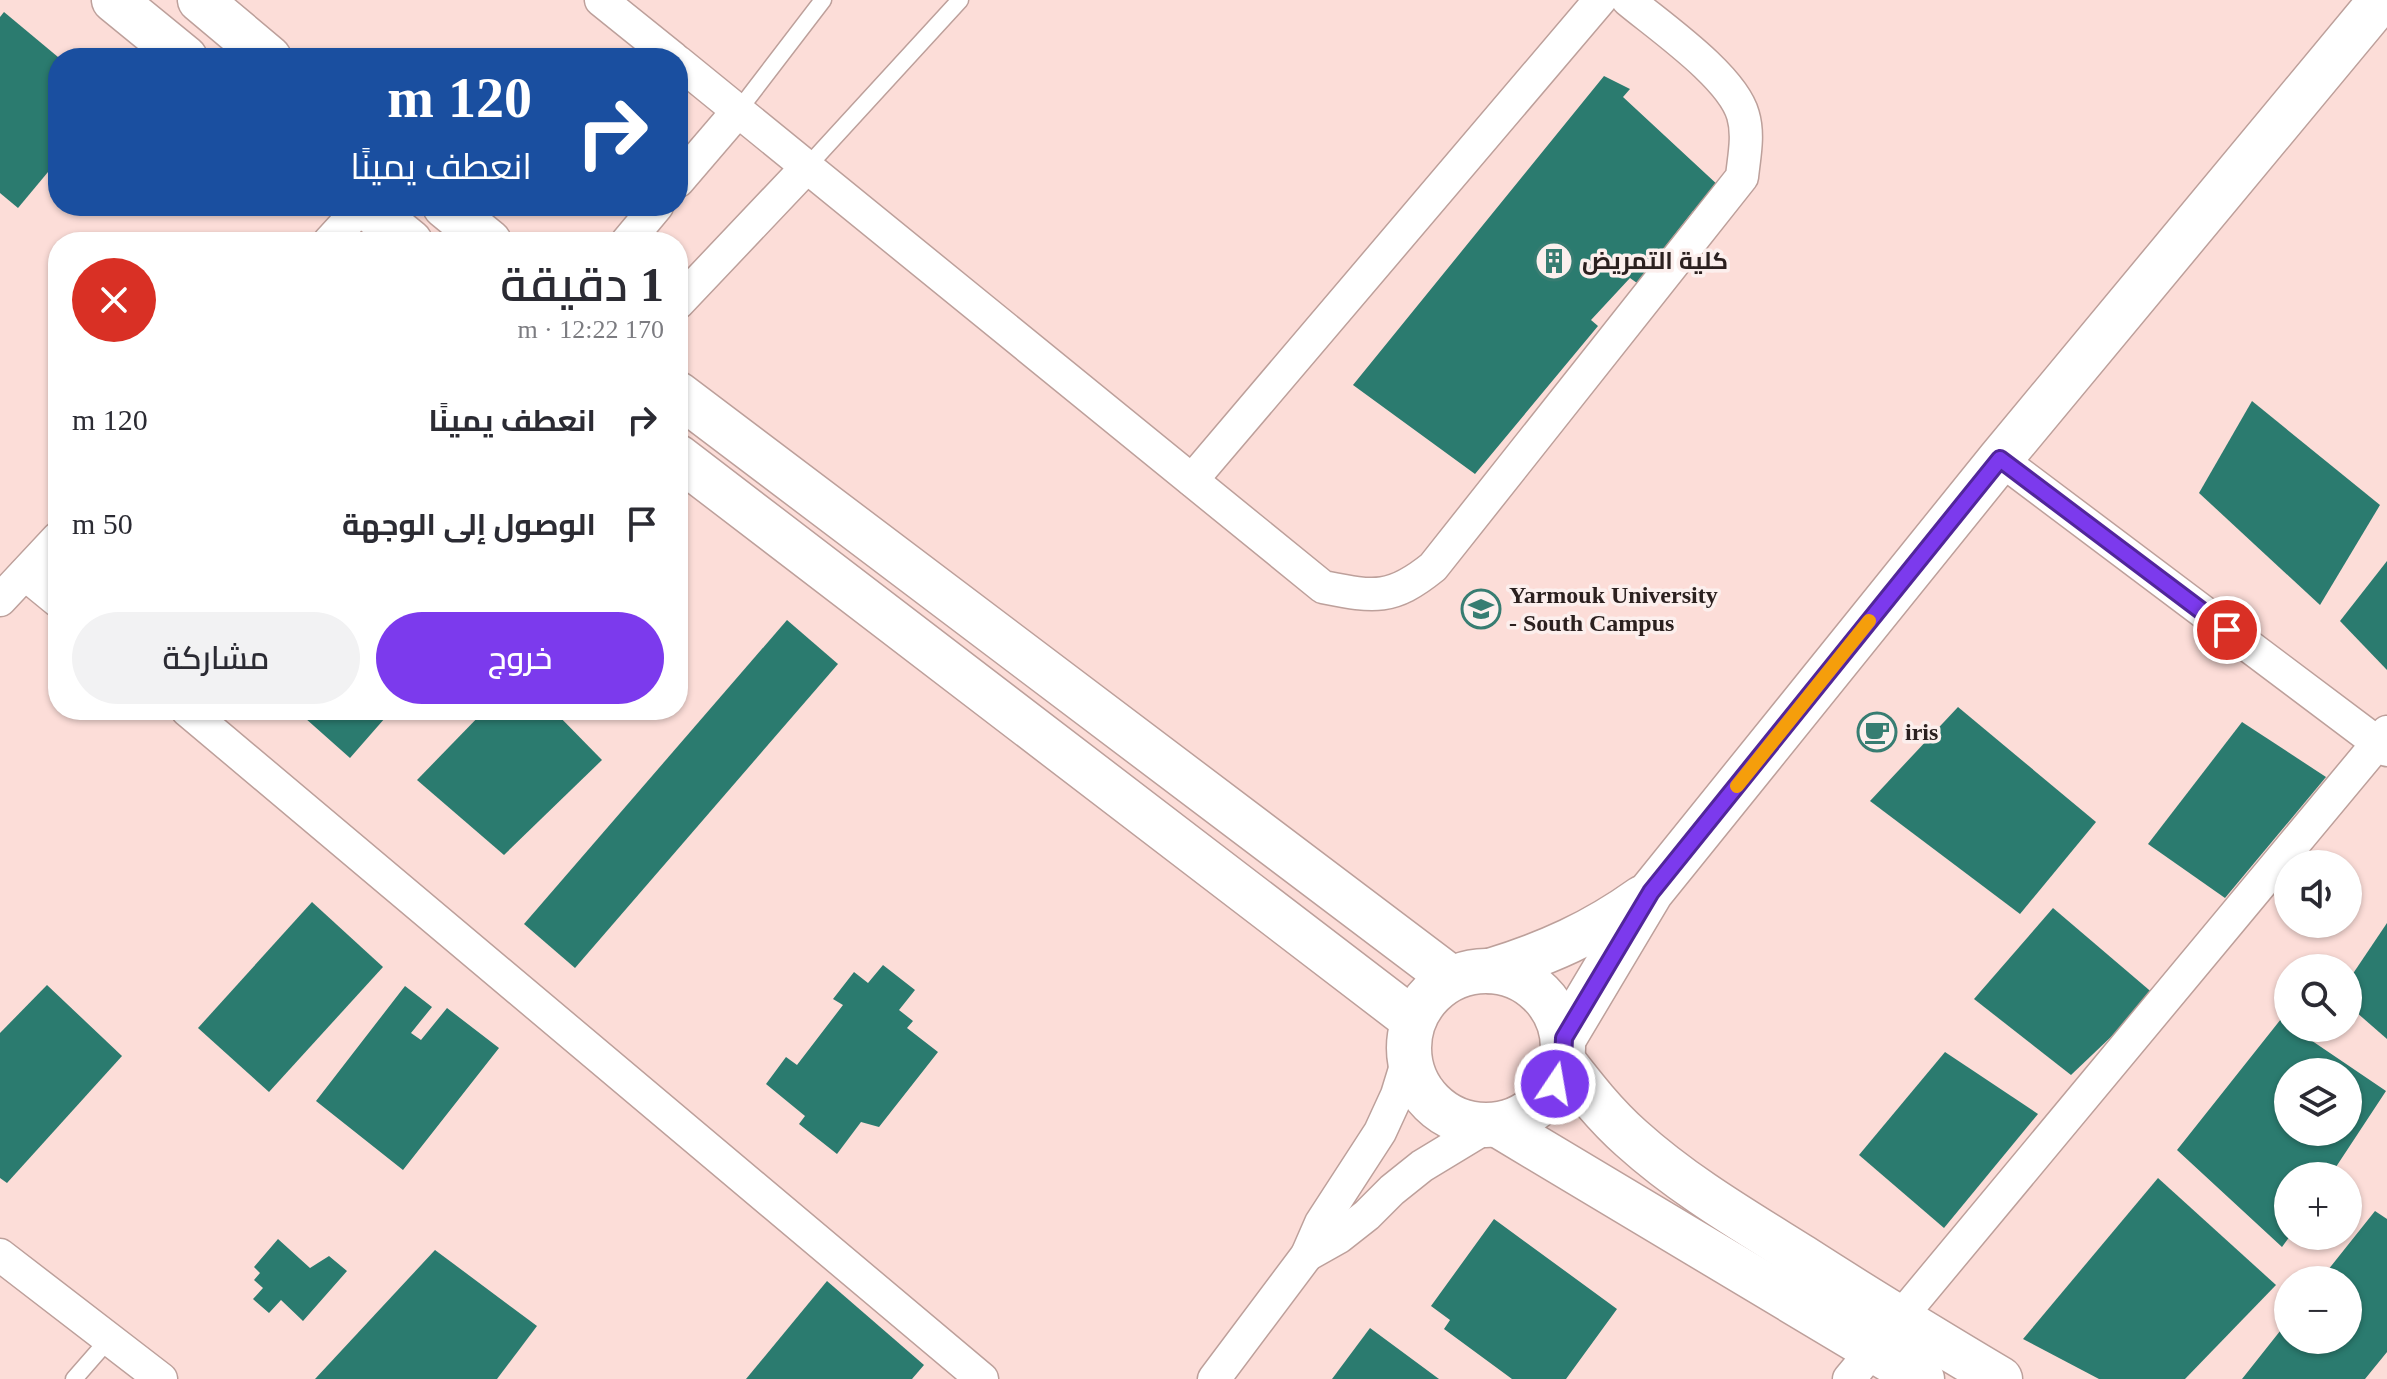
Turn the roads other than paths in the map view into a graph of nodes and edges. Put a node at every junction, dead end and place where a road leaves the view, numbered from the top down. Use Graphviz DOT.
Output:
graph roads {
  1 [pos="114,0"];
  2 [pos="200,0"];
  3 [pos="601,0"];
  4 [pos="823,0"];
  5 [pos="960,0"];
  6 [pos="1600,0"];
  7 [pos="1628,0"];
  8 [pos="2381,0"];
  9 [pos="173,48"];
  10 [pos="257,48"];
  11 [pos="661,48"];
  12 [pos="688,70"];
  13 [pos="738,111"];
  14 [pos="806,168"];
  15 [pos="688,169"];
  16 [pos="354,216"];
  17 [pos="377,216"];
  18 [pos="457,216"];
  19 [pos="649,216"];
  20 [pos="339,232"];
  21 [pos="397,232"];
  22 [pos="477,232"];
  23 [pos="635,232"];
  24 [pos="688,292"];
  25 [pos="688,401"];
  26 [pos="2000,459"];
  27 [pos="688,465"];
  28 [pos="1192,480"];
  29 [pos="48,549"];
  30 [pos="25,574"];
  31 [pos="48,593"];
  32 [pos="0,600"];
  33 [pos="199,720"];
  34 [pos="2384,742"];
  35 [pos="1651,892"];
  36 [pos="1471,974"];
  37 [pos="1411,1038"];
  38 [pos="1563,1050"];
  39 [pos="1493,1126"];
  40 [pos="0,1255"];
  41 [pos="1307,1255"];
  42 [pos="109,1339"];
  43 [pos="1873,1349"];
  44 [pos="74,1379"];
  45 [pos="161,1379"];
  46 [pos="982,1379"];
  47 [pos="1214,1379"];
  48 [pos="1922,1379"];
  49 [pos="2000,1379"];
  1 -- 9 [label="street"];
  2 -- 10 [label="street"];
  3 -- 11 [label="street"];
  4 -- 13 [label="lane"];
  5 -- 14 [label="lane"];
  6 -- 28 [label="street"];
  7 -- 28 [label="street"];
  8 -- 26 [label="street"];
  12 -- 13 [label="street"];
  13 -- 14 [label="street"];
  13 -- 15 [label="street"];
  14 -- 24 [label="street"];
  14 -- 28 [label="street"];
  16 -- 20 [label="street"];
  17 -- 21 [label="street"];
  18 -- 22 [label="street"];
  19 -- 23 [label="street"];
  25 -- 36 [label="street"];
  26 -- 34 [label="street"];
  26 -- 35 [label="street"];
  27 -- 37 [label="street"];
  29 -- 30 [label="street"];
  30 -- 31 [label="street"];
  30 -- 32 [label="street"];
  33 -- 46 [label="street"];
  34 -- 43 [label="street"];
  35 -- 36 [label="street"];
  35 -- 38 [label="street"];
  36 -- 37 [label="street"];
  36 -- 38 [label="street"];
  37 -- 39 [label="street"];
  37 -- 41 [label="street"];
  38 -- 39 [label="street"];
  38 -- 43 [label="street"];
  39 -- 41 [label="street"];
  39 -- 43 [label="street"];
  40 -- 42 [label="street"];
  41 -- 47 [label="street"];
  42 -- 44 [label="lane"];
  42 -- 45 [label="street"];
  43 -- 48 [label="street"];
  43 -- 49 [label="street"];
}
